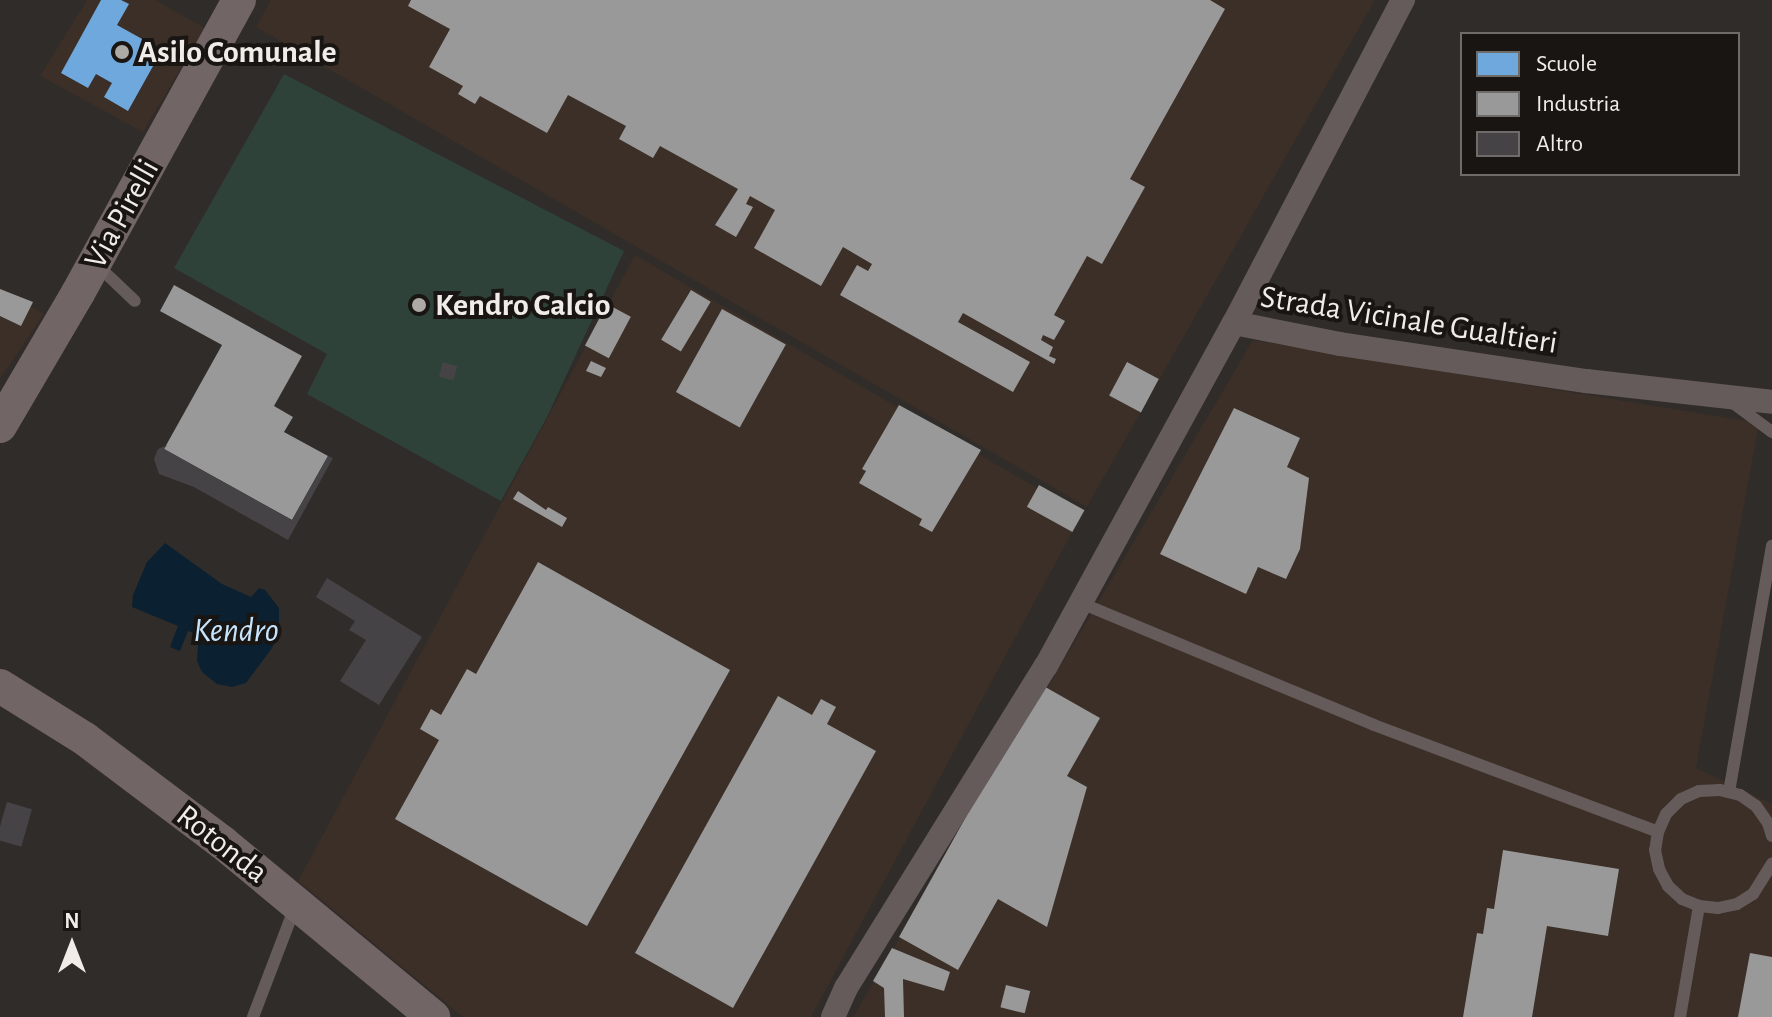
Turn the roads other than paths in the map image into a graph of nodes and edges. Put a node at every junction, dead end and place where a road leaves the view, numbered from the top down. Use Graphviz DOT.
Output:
graph roads {
  1 [pos="239,0"];
  2 [pos="1403,0"];
  3 [pos="95,263"];
  4 [pos="135,301"];
  5 [pos="1234,323"];
  6 [pos="1722,394"];
  7 [pos="1772,402"];
  8 [pos="0,426"];
  9 [pos="1772,432"];
  10 [pos="1772,546"];
  11 [pos="1081,603"];
  12 [pos="0,686"];
  13 [pos="1729,792"];
  14 [pos="1658,832"];
  15 [pos="1772,836"];
  16 [pos="1772,864"];
  17 [pos="296,904"];
  18 [pos="1699,906"];
  19 [pos="253,1017"];
  20 [pos="433,1017"];
  21 [pos="833,1017"];
  22 [pos="1680,1017"];
  1 -- 3 [label="main road, Via Pirelli"];
  2 -- 5 [label="street"];
  3 -- 4 [label="lane"];
  3 -- 8 [label="main road, Via Pirelli"];
  5 -- 6 [label="street, Strada Vicinale Gualtieri"];
  5 -- 11 [label="street, Strada Vicinale Gualtieri"];
  6 -- 7 [label="street, Strada Vicinale Gualtieri"];
  6 -- 9 [label="lane"];
  10 -- 13 [label="lane"];
  11 -- 14 [label="lane"];
  11 -- 21 [label="street, Strada Vicinale Gualtieri"];
  12 -- 17 [label="main road, Rotonda"];
  13 -- 14 [label="lane"];
  13 -- 15 [label="lane"];
  14 -- 18 [label="lane"];
  16 -- 18 [label="lane"];
  17 -- 19 [label="lane"];
  17 -- 20 [label="main road, Rotonda"];
  18 -- 22 [label="lane"];
}
